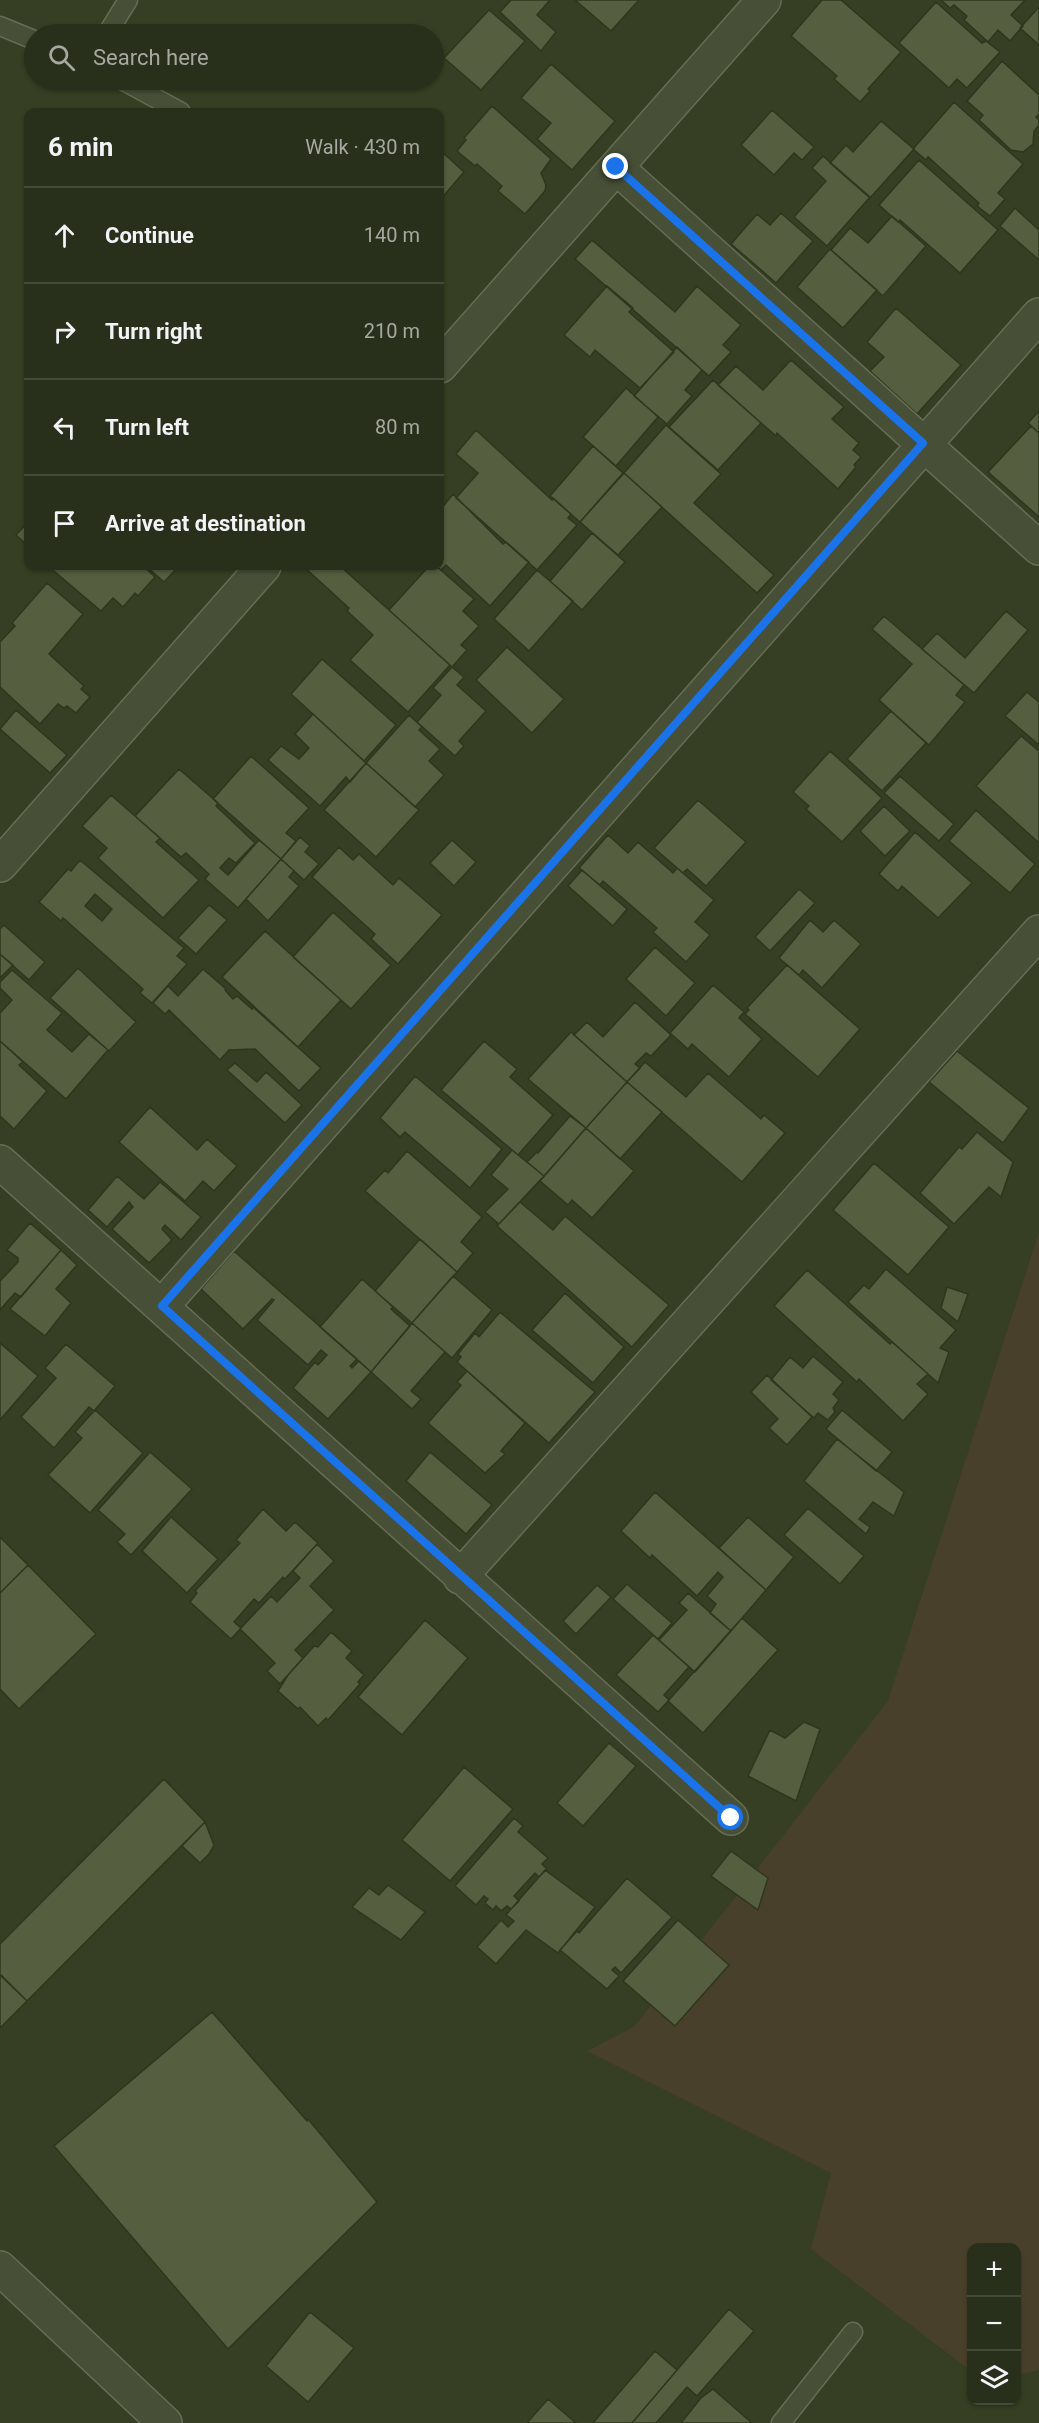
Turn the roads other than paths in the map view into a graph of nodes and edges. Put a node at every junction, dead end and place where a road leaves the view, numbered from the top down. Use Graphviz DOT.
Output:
graph roads {
  1 [pos="128,0"];
  2 [pos="764,0"];
  3 [pos="113,24"];
  4 [pos="0,26"];
  5 [pos="24,36"];
  6 [pos="140,90"];
  7 [pos="174,108"];
  8 [pos="616,167"];
  9 [pos="1039,315"];
  10 [pos="444,361"];
  11 [pos="923,443"];
  12 [pos="1039,549"];
  13 [pos="260,570"];
  14 [pos="0,865"];
  15 [pos="1039,932"];
  16 [pos="0,1162"];
  17 [pos="162,1306"];
  18 [pos="460,1577"];
  19 [pos="731,1818"];
  20 [pos="0,2268"];
  21 [pos="854,2332"];
  22 [pos="165,2423"];
  23 [pos="781,2423"];
  1 -- 3 [label="lane"];
  2 -- 8 [label="street"];
  4 -- 5 [label="lane"];
  6 -- 7 [label="lane"];
  8 -- 10 [label="street"];
  8 -- 11 [label="street"];
  9 -- 11 [label="street"];
  11 -- 12 [label="street"];
  11 -- 17 [label="street"];
  13 -- 14 [label="street"];
  15 -- 18 [label="street"];
  16 -- 17 [label="street"];
  17 -- 18 [label="street"];
  18 -- 19 [label="street"];
  20 -- 22 [label="street"];
  21 -- 23 [label="lane"];
}
